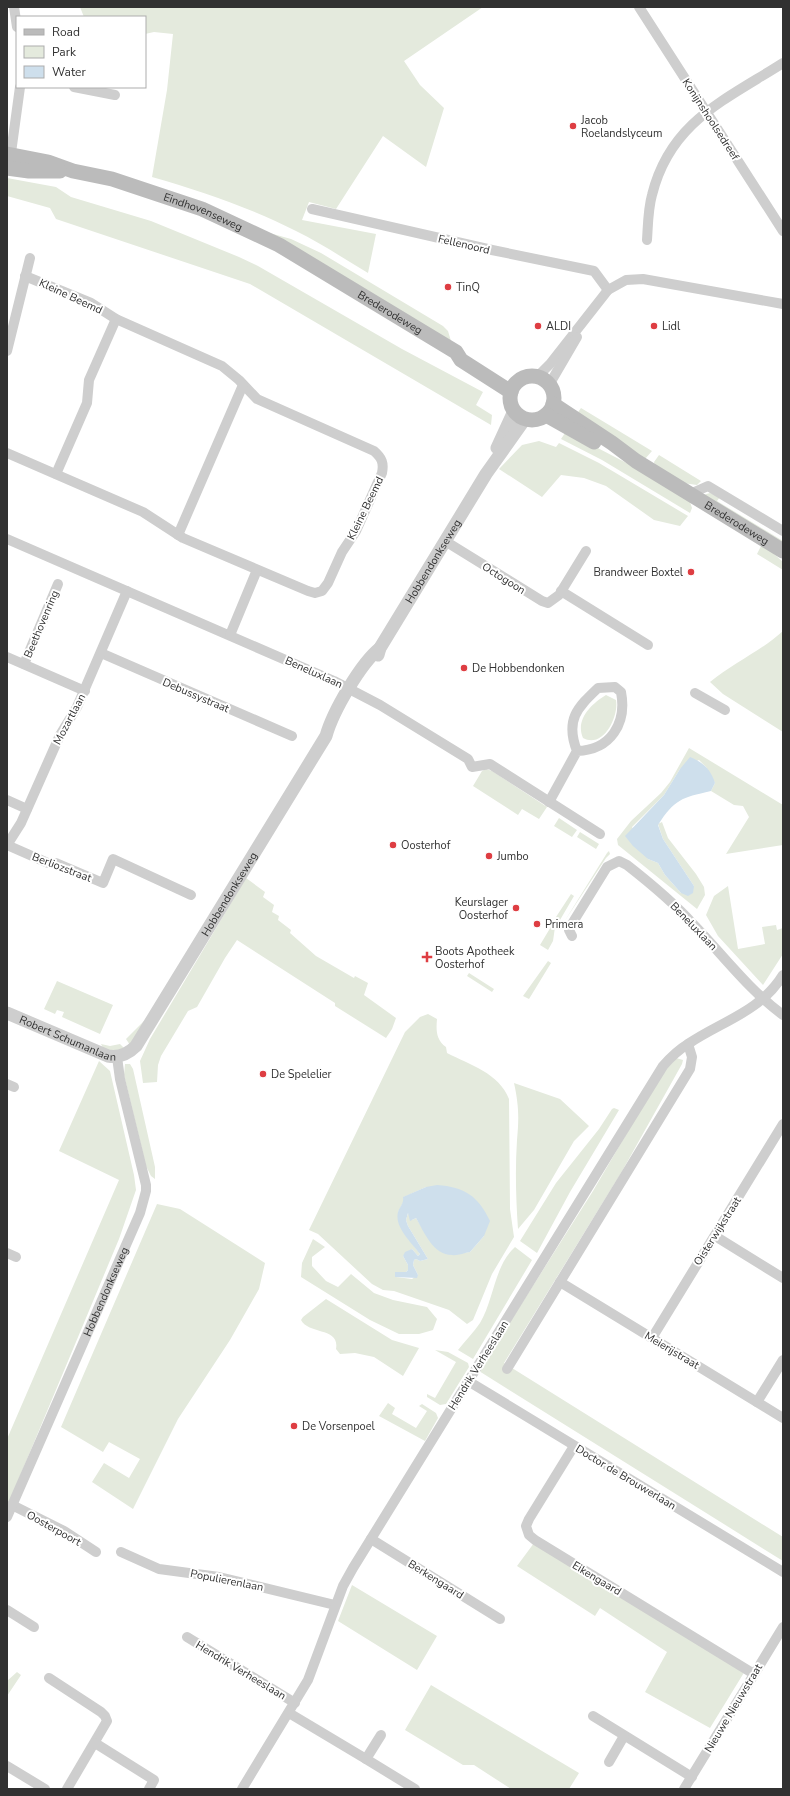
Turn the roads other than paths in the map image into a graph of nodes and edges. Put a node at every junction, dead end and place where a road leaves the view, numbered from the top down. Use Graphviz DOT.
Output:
graph roads {
  1 [pos="14,7"];
  2 [pos="641,8"];
  3 [pos="16,20"];
  4 [pos="783,63"];
  5 [pos="20,88"];
  6 [pos="79,88"];
  7 [pos="115,95"];
  8 [pos="707,112"];
  9 [pos="11,128"];
  10 [pos="9,161"];
  11 [pos="312,209"];
  12 [pos="783,231"];
  13 [pos="646,240"];
  14 [pos="30,258"];
  15 [pos="326,272"];
  16 [pos="26,276"];
  17 [pos="608,290"];
  18 [pos="783,304"];
  19 [pos="116,319"];
  20 [pos="584,321"];
  21 [pos="7,351"];
  22 [pos="543,381"];
  23 [pos="243,385"];
  24 [pos="514,387"];
  25 [pos="550,410"];
  26 [pos="519,415"];
  27 [pos="7,453"];
  28 [pos="56,474"];
  29 [pos="690,494"];
  30 [pos="783,531"];
  31 [pos="178,535"];
  32 [pos="7,539"];
  33 [pos="445,542"];
  34 [pos="586,551"];
  35 [pos="783,551"];
  36 [pos="257,570"];
  37 [pos="58,584"];
  38 [pos="128,591"];
  39 [pos="562,591"];
  40 [pos="230,635"];
  41 [pos="648,646"];
  42 [pos="101,653"];
  43 [pos="7,657"];
  44 [pos="24,664"];
  45 [pos="85,691"];
  46 [pos="354,691"];
  47 [pos="696,694"];
  48 [pos="725,710"];
  49 [pos="292,736"];
  50 [pos="577,751"];
  51 [pos="7,800"];
  52 [pos="549,802"];
  53 [pos="28,809"];
  54 [pos="600,834"];
  55 [pos="7,845"];
  56 [pos="191,895"];
  57 [pos="572,936"];
  58 [pos="783,975"];
  59 [pos="762,999"];
  60 [pos="7,1013"];
  61 [pos="783,1015"];
  62 [pos="688,1044"];
  63 [pos="130,1052"];
  64 [pos="117,1057"];
  65 [pos="781,1130"];
  66 [pos="714,1236"];
  67 [pos="783,1278"];
  68 [pos="560,1282"];
  69 [pos="652,1338"];
  70 [pos="783,1360"];
  71 [pos="507,1369"];
  72 [pos="468,1380"];
  73 [pos="757,1402"];
  74 [pos="783,1418"];
  75 [pos="574,1446"];
  76 [pos="12,1505"];
  77 [pos="7,1517"];
  78 [pos="371,1539"];
  79 [pos="96,1552"];
  80 [pos="121,1552"];
  81 [pos="783,1572"];
  82 [pos="335,1605"];
  83 [pos="7,1610"];
  84 [pos="500,1619"];
  85 [pos="783,1626"];
  86 [pos="34,1627"];
  87 [pos="187,1637"];
  88 [pos="754,1674"];
  89 [pos="49,1678"];
  90 [pos="295,1703"];
  91 [pos="289,1712"];
  92 [pos="593,1716"];
  93 [pos="381,1734"];
  94 [pos="624,1736"];
  95 [pos="95,1743"];
  96 [pos="366,1759"];
  97 [pos="609,1762"];
  98 [pos="7,1766"];
  99 [pos="692,1776"];
  100 [pos="45,1789"];
  101 [pos="66,1789"];
  102 [pos="149,1789"];
  103 [pos="242,1789"];
  104 [pos="415,1789"];
  105 [pos="684,1789"];
  1 -- 3 [label="street"];
  2 -- 8 [label="street, Konijnshoolsedreef"];
  4 -- 8 [label="street"];
  5 -- 9 [label="street"];
  6 -- 7 [label="street"];
  8 -- 12 [label="street, Konijnshoolsedreef"];
  8 -- 13 [label="street"];
  9 -- 10 [label="street"];
  10 -- 15 [label="main road, Eindhovenseweg"];
  11 -- 17 [label="street, Fellenoord"];
  14 -- 16 [label="street"];
  15 -- 24 [label="main road, Brederodeweg"];
  16 -- 19 [label="street, Kleine Beemd"];
  16 -- 21 [label="street"];
  17 -- 18 [label="street"];
  17 -- 20 [label="street"];
  19 -- 23 [label="street, Kleine Beemd"];
  19 -- 28 [label="street, Kleine Beemd"];
  20 -- 22 [label="street"];
  20 -- 22 [label="street"];
  22 -- 24 [label="main road"];
  22 -- 25 [label="main road"];
  23 -- 31 [label="street"];
  23 -- 36 [label="street, Kleine Beemd"];
  24 -- 26 [label="main road"];
  25 -- 26 [label="main road"];
  25 -- 29 [label="main road, Brederodeweg"];
  26 -- 33 [label="street, Hobbendonkseweg"];
  27 -- 28 [label="street, Kleine Beemd"];
  28 -- 31 [label="street, Kleine Beemd"];
  29 -- 30 [label="street, Brederodeweg"];
  29 -- 35 [label="main road, Brederodeweg"];
  31 -- 36 [label="street, Kleine Beemd"];
  32 -- 38 [label="street, Beneluxlaan"];
  33 -- 39 [label="street, Octogoon"];
  33 -- 46 [label="street, Hobbendonkseweg"];
  34 -- 39 [label="street, Octogoon"];
  36 -- 40 [label="street"];
  37 -- 44 [label="street, Beethovenring"];
  38 -- 40 [label="street, Beneluxlaan"];
  38 -- 42 [label="street, Mozartlaan"];
  39 -- 41 [label="street"];
  40 -- 46 [label="street, Beneluxlaan"];
  42 -- 45 [label="street, Mozartlaan"];
  42 -- 49 [label="street, Debussystraat"];
  43 -- 44 [label="street, Beethovenring"];
  44 -- 45 [label="street, Beethovenring"];
  45 -- 53 [label="street, Mozartlaan"];
  46 -- 52 [label="street, Beneluxlaan"];
  46 -- 63 [label="street, Hobbendonkseweg"];
  47 -- 48 [label="street"];
  50 -- 50 [label="street"];
  50 -- 52 [label="street"];
  51 -- 53 [label="street"];
  52 -- 54 [label="street, Beneluxlaan"];
  53 -- 55 [label="street, Mozartlaan"];
  55 -- 56 [label="street, Berliozstraat"];
  57 -- 59 [label="street, Beneluxlaan"];
  58 -- 59 [label="street, Hendrik Verheeslaan"];
  59 -- 61 [label="street"];
  59 -- 62 [label="street, Hendrik Verheeslaan"];
  60 -- 64 [label="street, Robert Schumanlaan"];
  62 -- 68 [label="street"];
  62 -- 72 [label="street, Hendrik Verheeslaan"];
  63 -- 64 [label="street, Robert Schumanlaan"];
  64 -- 76 [label="street, Hobbendonkseweg"];
  65 -- 66 [label="street, Oisterwijkstraat"];
  66 -- 67 [label="street"];
  66 -- 69 [label="street, Oisterwijkstraat"];
  68 -- 69 [label="street, Meierijstraat"];
  68 -- 71 [label="street"];
  69 -- 73 [label="street, Meierijstraat"];
  70 -- 73 [label="street"];
  72 -- 75 [label="street, Doctor de Brouwerlaan"];
  72 -- 78 [label="street, Hendrik Verheeslaan"];
  73 -- 74 [label="street, Meierijstraat"];
  75 -- 81 [label="street, Doctor de Brouwerlaan"];
  75 -- 88 [label="street, Eikengaard"];
  76 -- 77 [label="street, Hobbendonkseweg"];
  76 -- 79 [label="street, Oosterpoort"];
  78 -- 82 [label="street, Hendrik Verheeslaan"];
  78 -- 84 [label="street, Berkengaard"];
  80 -- 82 [label="street, Populierenlaan"];
  82 -- 90 [label="street, Hendrik Verheeslaan"];
  83 -- 86 [label="street"];
  85 -- 88 [label="street, Nieuwe Nieuwstraat"];
  87 -- 90 [label="street, Hendrik Verheeslaan"];
  88 -- 99 [label="street, Nieuwe Nieuwstraat"];
  89 -- 95 [label="street"];
  90 -- 91 [label="street, Hendrik Verheeslaan"];
  91 -- 96 [label="street"];
  91 -- 103 [label="street, Hendrik Verheeslaan"];
  92 -- 94 [label="street"];
  93 -- 96 [label="street"];
  94 -- 97 [label="street"];
  94 -- 99 [label="street"];
  95 -- 101 [label="street"];
  95 -- 102 [label="street"];
  96 -- 104 [label="street"];
  98 -- 100 [label="street"];
  99 -- 105 [label="street, Nieuwe Nieuwstraat"];
}
